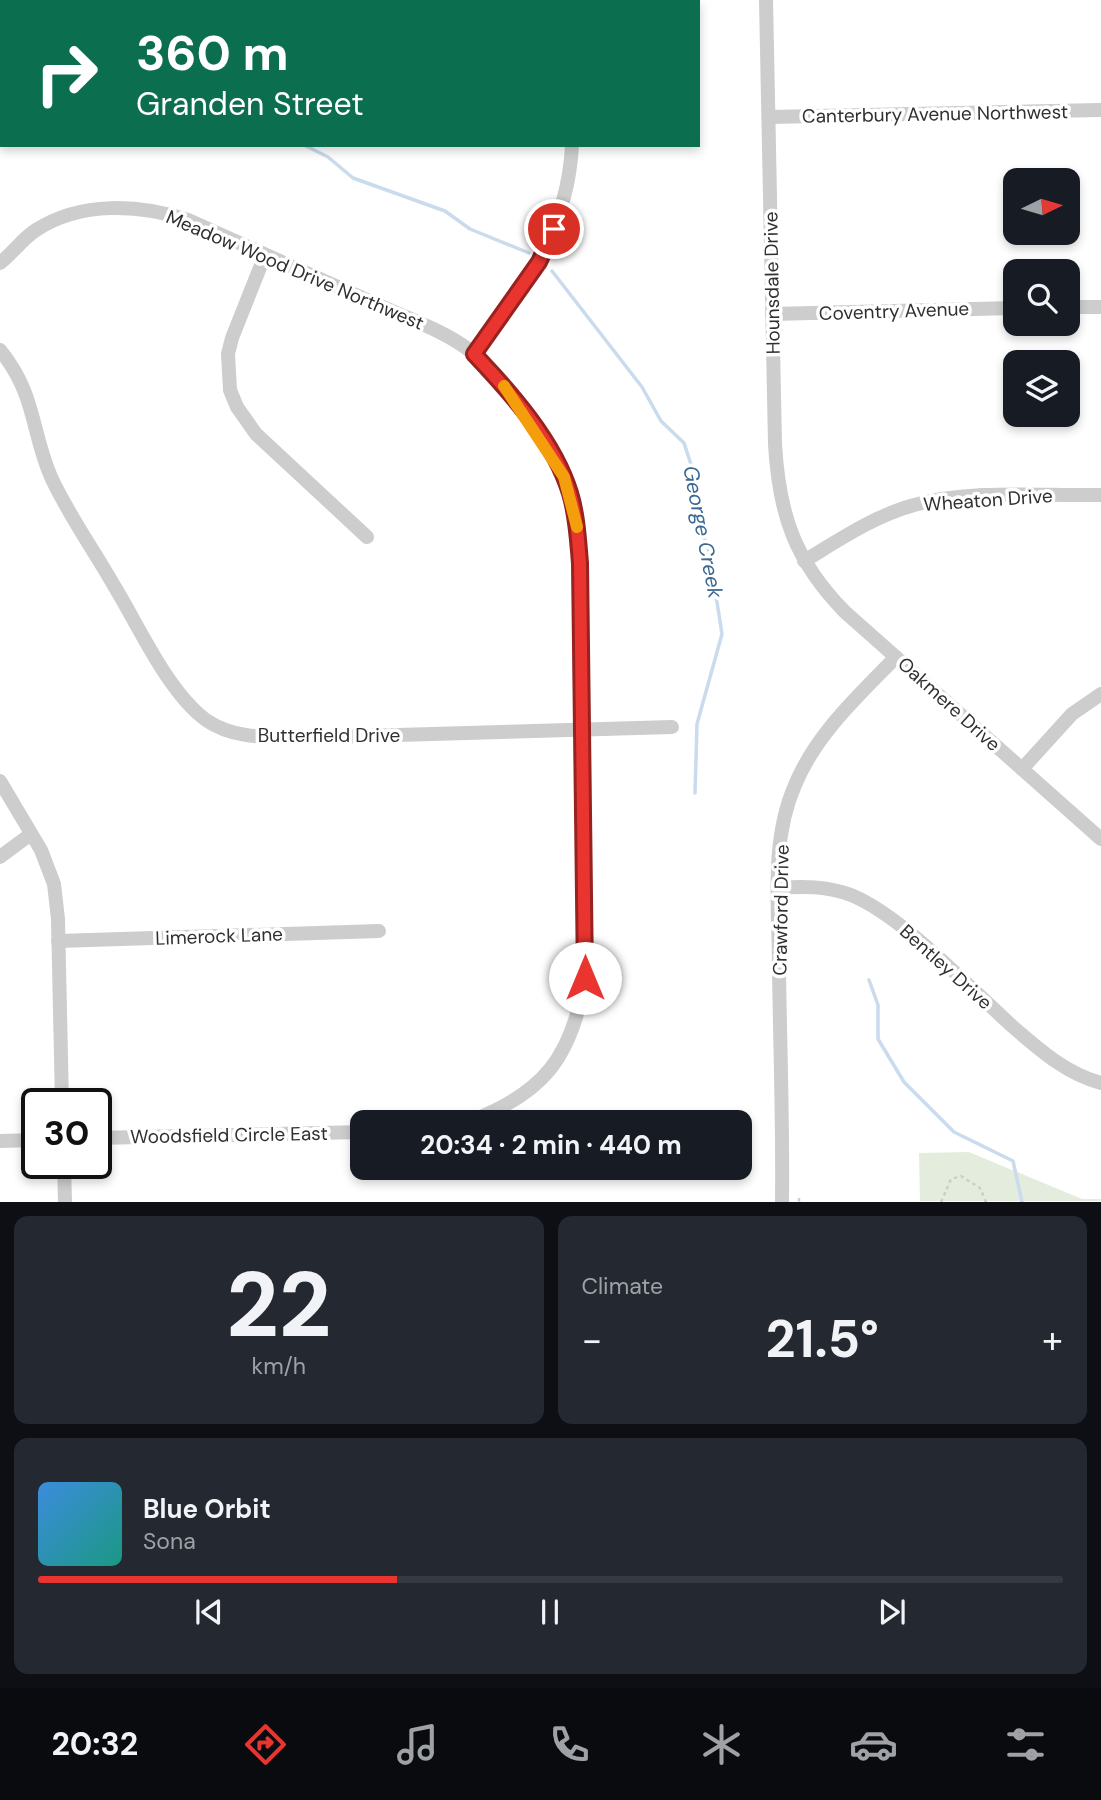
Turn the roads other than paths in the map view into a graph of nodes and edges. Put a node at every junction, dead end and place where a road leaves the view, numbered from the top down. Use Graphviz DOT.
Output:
graph roads {
  1 [pos="766,0"];
  2 [pos="1101,110"];
  3 [pos="769,117"];
  4 [pos="572,147"];
  5 [pos="265,255"];
  6 [pos="0,263"];
  7 [pos="1080,307"];
  8 [pos="1101,307"];
  9 [pos="1003,308"];
  10 [pos="772,314"];
  11 [pos="0,350"];
  12 [pos="474,354"];
  13 [pos="1101,495"];
  14 [pos="367,537"];
  15 [pos="804,561"];
  16 [pos="896,657"];
  17 [pos="1101,694"];
  18 [pos="672,727"];
  19 [pos="583,731"];
  20 [pos="1022,769"];
  21 [pos="0,781"];
  22 [pos="31,834"];
  23 [pos="1101,839"];
  24 [pos="0,857"];
  25 [pos="778,888"];
  26 [pos="379,931"];
  27 [pos="58,941"];
  28 [pos="1101,1083"];
  29 [pos="62,1088"];
  30 [pos="492,1110"];
  31 [pos="350,1132"];
  32 [pos="112,1138"];
  33 [pos="21,1140"];
  34 [pos="0,1141"];
  35 [pos="64,1179"];
  36 [pos="65,1202"];
  37 [pos="782,1202"];
  1 -- 3 [label="street, Hounsdale Drive"];
  2 -- 3 [label="street, Canterbury Avenue Northwest"];
  3 -- 10 [label="street, Hounsdale Drive"];
  4 -- 12 [label="street"];
  5 -- 6 [label="street, Meadow Wood Drive Northwest"];
  5 -- 12 [label="street, Meadow Wood Drive Northwest"];
  5 -- 14 [label="street"];
  7 -- 8 [label="street"];
  9 -- 10 [label="street, Coventry Avenue"];
  10 -- 15 [label="street, Hounsdale Drive"];
  11 -- 19 [label="street, Butterfield Drive"];
  12 -- 19 [label="street, Meadow Wood Drive Northwest"];
  13 -- 15 [label="street, Wheaton Drive"];
  15 -- 16 [label="street, Oakmere Drive"];
  16 -- 20 [label="street, Oakmere Drive"];
  16 -- 25 [label="street, Crawford Drive"];
  17 -- 20 [label="street"];
  18 -- 19 [label="street, Butterfield Drive"];
  19 -- 30 [label="street, Meadow Wood Drive Northwest"];
  20 -- 23 [label="street, Oakmere Drive"];
  21 -- 22 [label="street"];
  22 -- 24 [label="street"];
  22 -- 27 [label="street"];
  25 -- 28 [label="street, Bentley Drive"];
  25 -- 37 [label="street, Crawford Drive"];
  26 -- 27 [label="street, Limerock Lane"];
  27 -- 29 [label="street"];
  31 -- 32 [label="street, Woodsfield Circle East"];
  33 -- 34 [label="street"];
  35 -- 36 [label="street"];
}
